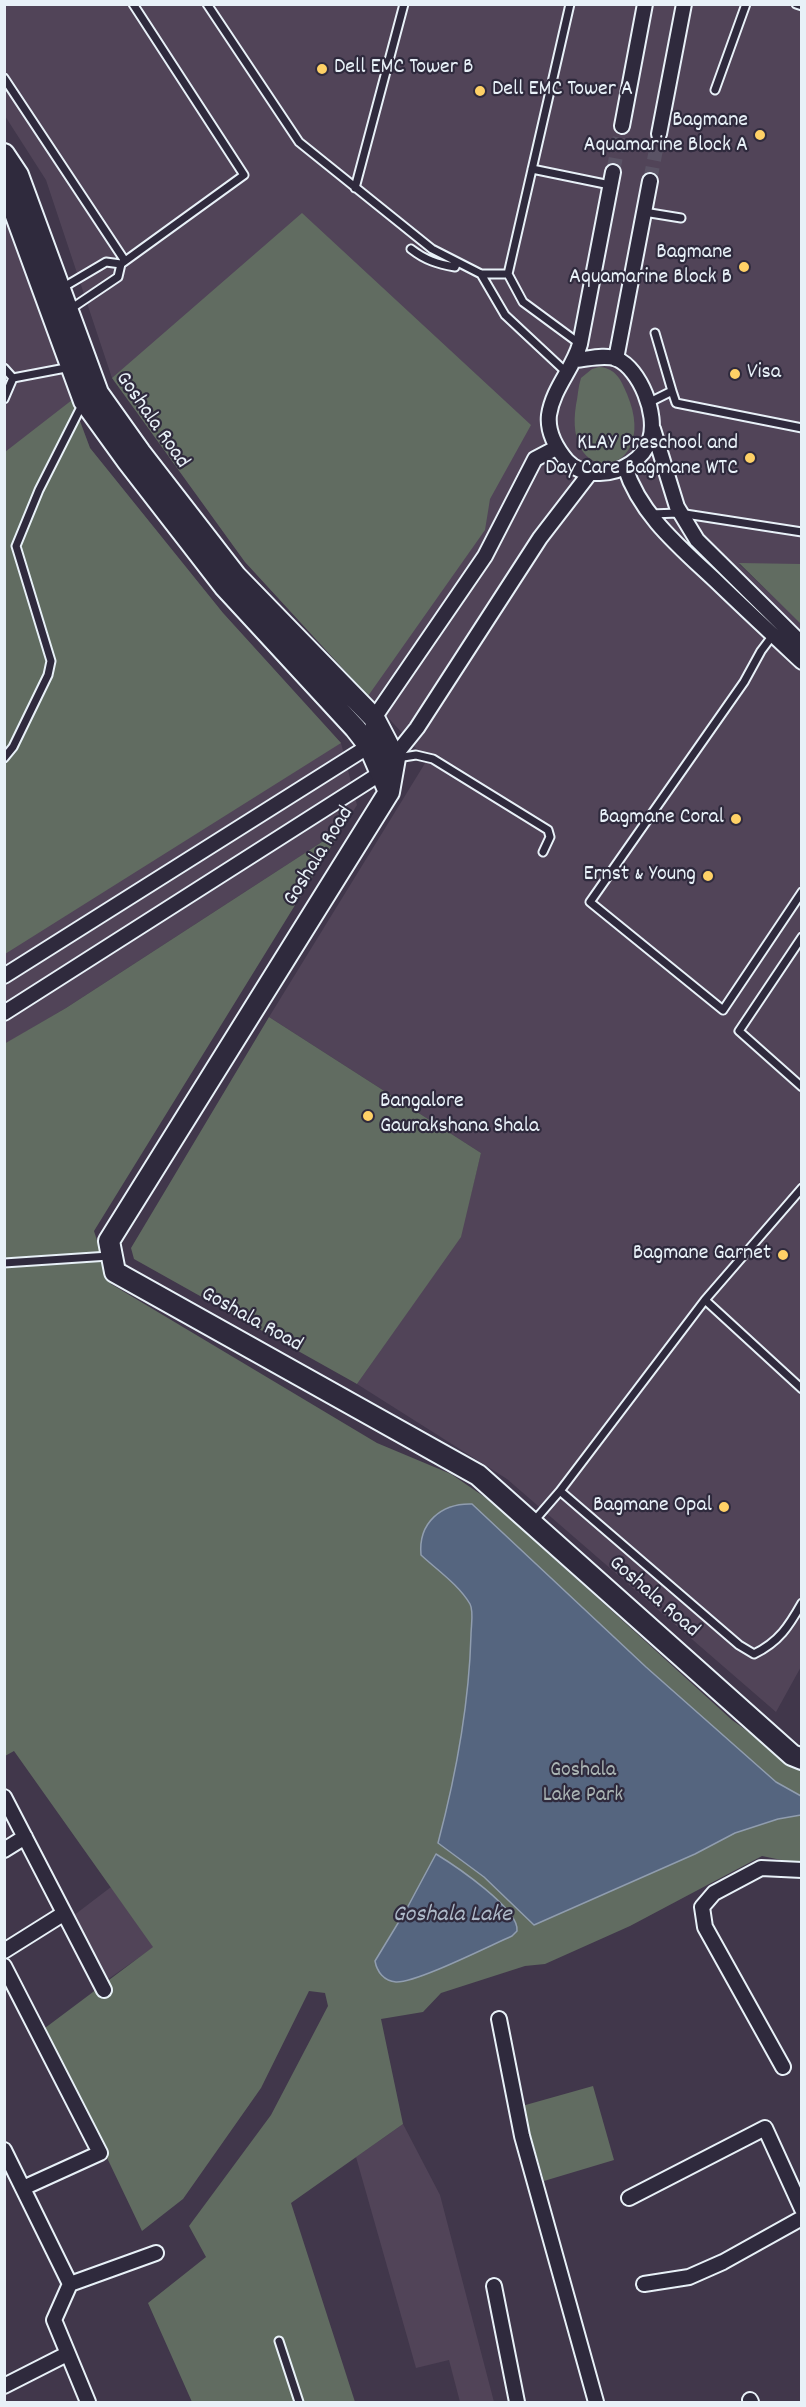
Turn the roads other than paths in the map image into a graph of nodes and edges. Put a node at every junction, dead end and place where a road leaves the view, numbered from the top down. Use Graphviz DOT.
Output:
graph roads {
  1 [pos="133,4"];
  2 [pos="207,4"];
  3 [pos="404,4"];
  4 [pos="570,4"];
  5 [pos="645,4"];
  6 [pos="684,4"];
  7 [pos="746,4"];
  8 [pos="796,4"];
  9 [pos="801,6"];
  10 [pos="4,78"];
  11 [pos="715,90"];
  12 [pos="622,126"];
  13 [pos="659,134"];
  14 [pos="4,153"];
  15 [pos="532,169"];
  16 [pos="612,179"];
  17 [pos="650,181"];
  18 [pos="4,183"];
  19 [pos="354,188"];
  20 [pos="644,212"];
  21 [pos="681,218"];
  22 [pos="411,249"];
  23 [pos="123,262"];
  24 [pos="457,262"];
  25 [pos="481,274"];
  26 [pos="508,274"];
  27 [pos="60,290"];
  28 [pos="68,311"];
  29 [pos="655,333"];
  30 [pos="580,344"];
  31 [pos="616,359"];
  32 [pos="576,360"];
  33 [pos="79,364"];
  34 [pos="4,368"];
  35 [pos="567,372"];
  36 [pos="13,378"];
  37 [pos="672,391"];
  38 [pos="91,397"];
  39 [pos="4,399"];
  40 [pos="648,403"];
  41 [pos="651,421"];
  42 [pos="801,428"];
  43 [pos="556,448"];
  44 [pos="625,467"];
  45 [pos="590,473"];
  46 [pos="679,513"];
  47 [pos="649,514"];
  48 [pos="801,532"];
  49 [pos="773,635"];
  50 [pos="801,644"];
  51 [pos="801,662"];
  52 [pos="374,718"];
  53 [pos="369,746"];
  54 [pos="4,758"];
  55 [pos="395,758"];
  56 [pos="381,773"];
  57 [pos="389,792"];
  58 [pos="543,852"];
  59 [pos="801,892"];
  60 [pos="801,937"];
  61 [pos="4,976"];
  62 [pos="4,1013"];
  63 [pos="801,1087"];
  64 [pos="801,1188"];
  65 [pos="112,1256"];
  66 [pos="4,1263"];
  67 [pos="705,1300"];
  68 [pos="801,1389"];
  69 [pos="560,1491"];
  70 [pos="532,1523"];
  71 [pos="801,1603"];
  72 [pos="801,1759"];
  73 [pos="4,1797"];
  74 [pos="25,1838"];
  75 [pos="4,1850"];
  76 [pos="801,1870"];
  77 [pos="63,1914"];
  78 [pos="4,1951"];
  79 [pos="4,1966"];
  80 [pos="104,1990"];
  81 [pos="499,2019"];
  82 [pos="783,2067"];
  83 [pos="6,2156"];
  84 [pos="23,2188"];
  85 [pos="629,2198"];
  86 [pos="801,2209"];
  87 [pos="801,2218"];
  88 [pos="156,2253"];
  89 [pos="70,2284"];
  90 [pos="644,2284"];
  91 [pos="494,2286"];
  92 [pos="279,2341"];
  93 [pos="67,2354"];
  94 [pos="4,2386"];
  95 [pos="88,2403"];
  96 [pos="299,2403"];
  97 [pos="517,2403"];
  98 [pos="596,2403"];
  1 -- 23 [label="lane"];
  2 -- 19 [label="lane"];
  3 -- 19 [label="lane"];
  4 -- 15 [label="lane"];
  5 -- 12 [label="street"];
  6 -- 13 [label="street"];
  7 -- 11 [label="lane"];
  8 -- 9 [label="lane"];
  10 -- 23 [label="lane"];
  14 -- 27 [label="street, Goshala Road"];
  15 -- 16 [label="lane"];
  15 -- 26 [label="lane"];
  16 -- 30 [label="street"];
  17 -- 20 [label="street"];
  18 -- 33 [label="street, Goshala Road"];
  19 -- 24 [label="lane"];
  20 -- 21 [label="lane"];
  20 -- 31 [label="street"];
  22 -- 24 [label="lane"];
  23 -- 27 [label="lane"];
  23 -- 28 [label="lane"];
  24 -- 25 [label="lane"];
  25 -- 26 [label="lane"];
  25 -- 35 [label="lane"];
  26 -- 30 [label="lane"];
  27 -- 28 [label="street, Goshala Road"];
  28 -- 33 [label="street, Goshala Road"];
  29 -- 37 [label="lane"];
  30 -- 32 [label="street"];
  31 -- 32 [label="street"];
  31 -- 40 [label="street"];
  32 -- 35 [label="street"];
  33 -- 36 [label="lane"];
  33 -- 38 [label="street, Goshala Road"];
  34 -- 36 [label="lane"];
  35 -- 43 [label="street"];
  36 -- 39 [label="lane"];
  37 -- 40 [label="lane"];
  37 -- 42 [label="lane"];
  38 -- 52 [label="street, Goshala Road"];
  38 -- 53 [label="street, Goshala Road"];
  38 -- 54 [label="lane"];
  40 -- 41 [label="street"];
  41 -- 44 [label="street"];
  41 -- 46 [label="street"];
  43 -- 45 [label="street"];
  43 -- 52 [label="street"];
  44 -- 45 [label="street"];
  44 -- 47 [label="street"];
  45 -- 55 [label="street"];
  46 -- 47 [label="lane"];
  46 -- 48 [label="lane"];
  46 -- 50 [label="street"];
  47 -- 49 [label="street"];
  49 -- 51 [label="street"];
  49 -- 59 [label="lane"];
  52 -- 53 [label="street"];
  52 -- 55 [label="street, Goshala Road"];
  53 -- 56 [label="street, Goshala Road"];
  53 -- 61 [label="street"];
  55 -- 56 [label="street"];
  55 -- 57 [label="street, Goshala Road"];
  55 -- 58 [label="lane"];
  56 -- 57 [label="street, Goshala Road"];
  56 -- 62 [label="street"];
  57 -- 65 [label="street, Goshala Road"];
  60 -- 63 [label="lane"];
  64 -- 67 [label="lane"];
  65 -- 66 [label="lane"];
  65 -- 70 [label="street, Goshala Road"];
  67 -- 68 [label="lane"];
  67 -- 69 [label="lane"];
  69 -- 70 [label="lane"];
  69 -- 71 [label="lane"];
  70 -- 72 [label="street, Goshala Road"];
  73 -- 74 [label="street"];
  74 -- 75 [label="street"];
  74 -- 77 [label="street"];
  76 -- 82 [label="street"];
  77 -- 78 [label="street"];
  77 -- 80 [label="street"];
  79 -- 84 [label="street"];
  81 -- 98 [label="street"];
  83 -- 84 [label="street"];
  84 -- 89 [label="street"];
  85 -- 86 [label="street"];
  87 -- 90 [label="street"];
  88 -- 89 [label="street"];
  89 -- 93 [label="street"];
  91 -- 97 [label="street"];
  92 -- 96 [label="lane"];
  93 -- 94 [label="street"];
  93 -- 95 [label="street"];
}
